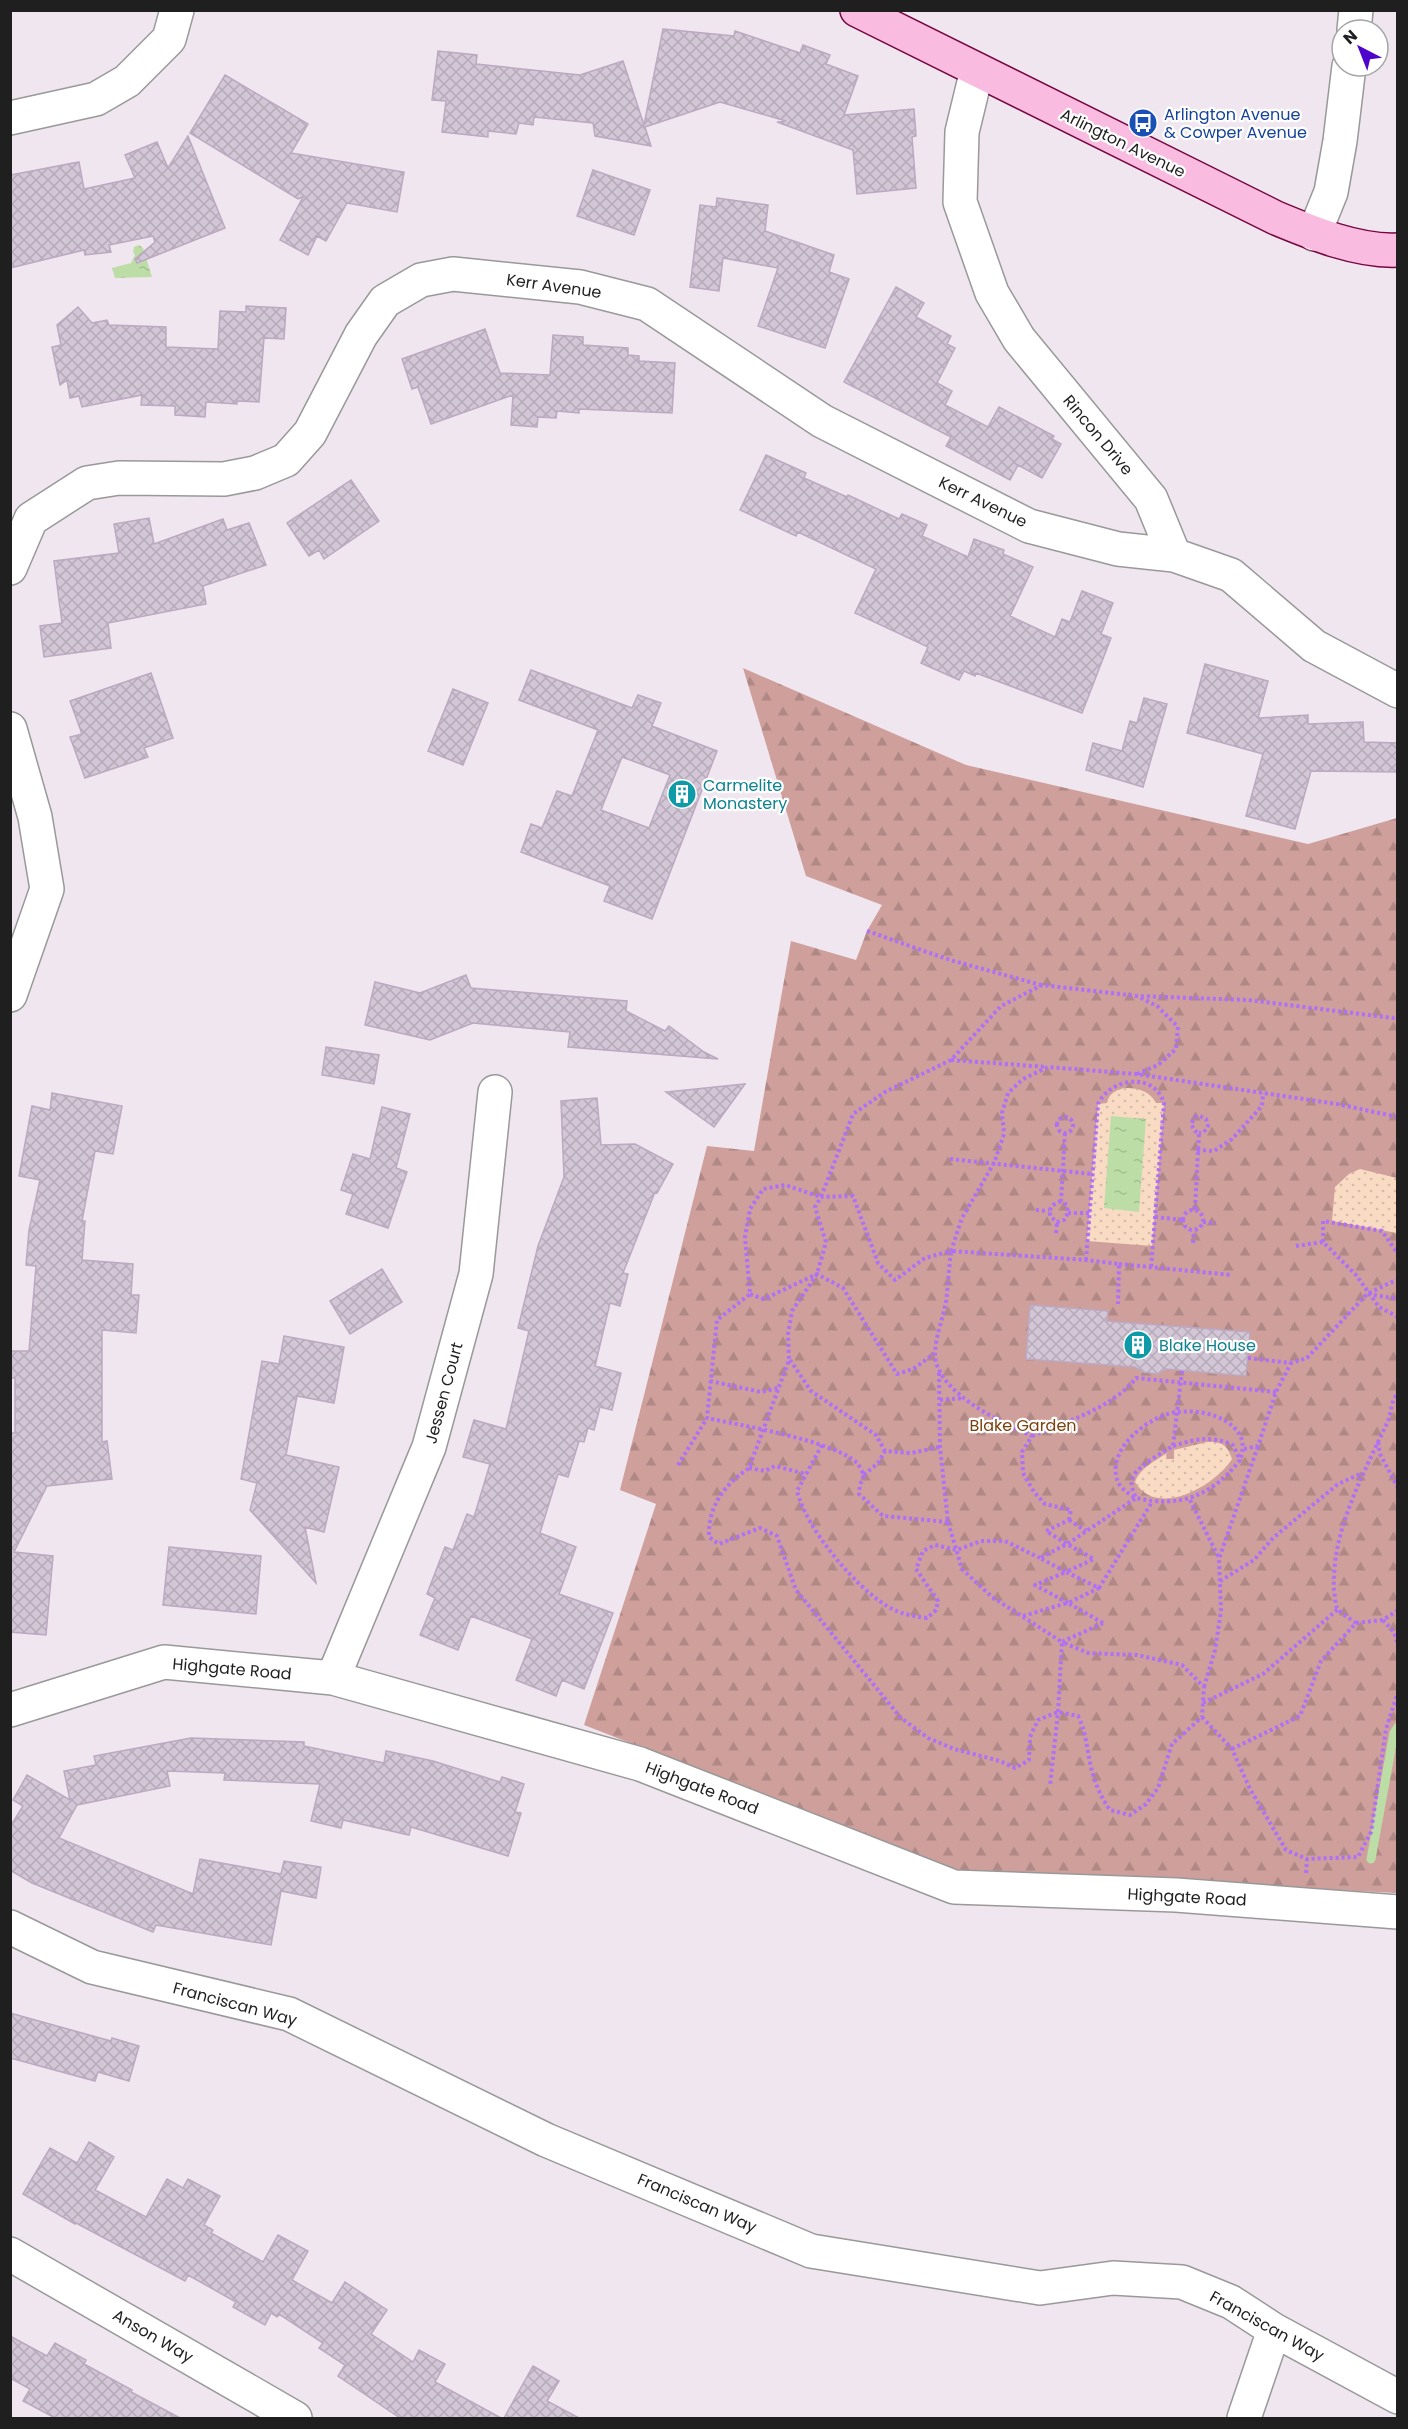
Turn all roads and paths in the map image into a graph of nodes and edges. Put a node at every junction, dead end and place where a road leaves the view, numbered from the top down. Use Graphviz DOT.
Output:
graph roads {
  1 [pos="177,10"];
  2 [pos="857,10"];
  3 [pos="977,70"];
  4 [pos="1348,78"];
  5 [pos="10,118"];
  6 [pos="1314,234"];
  7 [pos="1398,250"];
  8 [pos="1174,555"];
  9 [pos="10,568"];
  10 [pos="1398,691"];
  11 [pos="10,729"];
  12 [pos="867,931"];
  13 [pos="1042,985"];
  14 [pos="10,995"];
  15 [pos="1137,996"];
  16 [pos="1398,1016"];
  17 [pos="951,1060"];
  18 [pos="1048,1067"];
  19 [pos="1136,1074"];
  20 [pos="495,1092"];
  21 [pos="1263,1093"];
  22 [pos="1398,1117"];
  23 [pos="1065,1133"];
  24 [pos="1198,1133"];
  25 [pos="1197,1150"];
  26 [pos="950,1159"];
  27 [pos="994,1163"];
  28 [pos="1062,1171"];
  29 [pos="1092,1174"];
  30 [pos="820,1197"];
  31 [pos="1061,1201"];
  32 [pos="1195,1209"];
  33 [pos="1036,1210"];
  34 [pos="1049,1211"];
  35 [pos="1068,1213"];
  36 [pos="1089,1213"];
  37 [pos="1155,1217"];
  38 [pos="1183,1220"];
  39 [pos="1057,1222"];
  40 [pos="1203,1222"];
  41 [pos="1216,1223"];
  42 [pos="1194,1231"];
  43 [pos="1056,1233"];
  44 [pos="1323,1242"];
  45 [pos="1193,1243"];
  46 [pos="1296,1246"];
  47 [pos="951,1251"];
  48 [pos="1398,1254"];
  49 [pos="1086,1260"];
  50 [pos="1119,1264"];
  51 [pos="1151,1268"];
  52 [pos="817,1274"];
  53 [pos="1232,1275"];
  54 [pos="1398,1279"];
  55 [pos="1367,1293"];
  56 [pos="750,1294"];
  57 [pos="1398,1299"];
  58 [pos="1118,1304"];
  59 [pos="1398,1317"];
  60 [pos="935,1353"];
  61 [pos="1248,1358"];
  62 [pos="789,1360"];
  63 [pos="1291,1363"];
  64 [pos="1182,1371"];
  65 [pos="939,1372"];
  66 [pos="710,1381"];
  67 [pos="1181,1383"];
  68 [pos="779,1388"];
  69 [pos="1276,1392"];
  70 [pos="1398,1394"];
  71 [pos="964,1398"];
  72 [pos="940,1400"];
  73 [pos="1177,1412"];
  74 [pos="707,1418"];
  75 [pos="764,1430"];
  76 [pos="1032,1436"];
  77 [pos="1378,1440"];
  78 [pos="822,1445"];
  79 [pos="1173,1446"];
  80 [pos="1258,1446"];
  81 [pos="940,1447"];
  82 [pos="1244,1449"];
  83 [pos="885,1451"];
  84 [pos="1240,1461"];
  85 [pos="678,1466"];
  86 [pos="750,1468"];
  87 [pos="1362,1473"];
  88 [pos="806,1474"];
  89 [pos="864,1475"];
  90 [pos="1398,1488"];
  91 [pos="1136,1498"];
  92 [pos="1190,1500"];
  93 [pos="1152,1502"];
  94 [pos="1069,1520"];
  95 [pos="948,1522"];
  96 [pos="1086,1531"];
  97 [pos="1067,1544"];
  98 [pos="957,1550"];
  99 [pos="1040,1558"];
  100 [pos="1219,1559"];
  101 [pos="1066,1572"];
  102 [pos="1220,1582"];
  103 [pos="1099,1588"];
  104 [pos="1068,1603"];
  105 [pos="1338,1609"];
  106 [pos="1398,1610"];
  107 [pos="1022,1616"];
  108 [pos="1383,1620"];
  109 [pos="1356,1623"];
  110 [pos="1062,1642"];
  111 [pos="1398,1645"];
  112 [pos="333,1678"];
  113 [pos="1204,1687"];
  114 [pos="1398,1692"];
  115 [pos="1203,1703"];
  116 [pos="10,1710"];
  117 [pos="1058,1712"];
  118 [pos="1202,1717"];
  119 [pos="1232,1749"];
  120 [pos="1050,1786"];
  121 [pos="1398,1912"];
  122 [pos="10,1927"];
  123 [pos="10,2253"];
  124 [pos="1274,2330"];
  125 [pos="1398,2397"];
  126 [pos="295,2418"];
  127 [pos="1244,2418"];
  1 -- 5 [label="street"];
  2 -- 3 [label="main road, Arlington Avenue"];
  3 -- 6 [label="main road, Arlington Avenue"];
  3 -- 8 [label="street, Rincon Drive"];
  4 -- 6 [label="street"];
  6 -- 7 [label="main road, Arlington Avenue"];
  8 -- 9 [label="street, Kerr Avenue"];
  8 -- 10 [label="street"];
  11 -- 14 [label="street"];
  12 -- 13 [label="path"];
  13 -- 15 [label="path"];
  13 -- 17 [label="path"];
  15 -- 16 [label="path"];
  15 -- 19 [label="path"];
  17 -- 18 [label="path"];
  17 -- 30 [label="path"];
  18 -- 19 [label="path"];
  18 -- 27 [label="path"];
  19 -- 21 [label="path"];
  20 -- 112 [label="street, Jessen Court"];
  21 -- 22 [label="path"];
  21 -- 25 [label="path"];
  23 -- 23 [label="path"];
  23 -- 28 [label="path"];
  24 -- 24 [label="path"];
  24 -- 25 [label="path"];
  25 -- 32 [label="path"];
  26 -- 27 [label="path"];
  27 -- 28 [label="path"];
  27 -- 47 [label="path"];
  28 -- 29 [label="path"];
  28 -- 31 [label="path"];
  29 -- 36 [label="path"];
  29 -- 37 [label="path"];
  30 -- 47 [label="path"];
  30 -- 52 [label="path"];
  30 -- 56 [label="path"];
  31 -- 34 [label="path"];
  31 -- 35 [label="path"];
  32 -- 38 [label="path"];
  32 -- 40 [label="path"];
  33 -- 34 [label="path"];
  34 -- 39 [label="path"];
  35 -- 36 [label="path"];
  35 -- 39 [label="path"];
  36 -- 49 [label="path"];
  37 -- 38 [label="path"];
  37 -- 51 [label="path"];
  38 -- 42 [label="path"];
  39 -- 43 [label="path"];
  40 -- 41 [label="path"];
  40 -- 42 [label="path"];
  42 -- 45 [label="path"];
  44 -- 46 [label="path"];
  44 -- 48 [label="path"];
  44 -- 55 [label="path"];
  47 -- 49 [label="path"];
  47 -- 60 [label="path"];
  49 -- 50 [label="path"];
  50 -- 51 [label="path"];
  50 -- 58 [label="path"];
  51 -- 53 [label="path"];
  52 -- 56 [label="path"];
  52 -- 60 [label="path"];
  52 -- 62 [label="path"];
  54 -- 55 [label="path"];
  55 -- 57 [label="path"];
  55 -- 59 [label="path"];
  55 -- 63 [label="path"];
  56 -- 66 [label="path"];
  60 -- 65 [label="path"];
  61 -- 63 [label="path"];
  62 -- 68 [label="path"];
  62 -- 83 [label="path"];
  63 -- 69 [label="path"];
  64 -- 67 [label="path"];
  65 -- 71 [label="path"];
  65 -- 72 [label="path"];
  66 -- 68 [label="path"];
  66 -- 74 [label="path"];
  67 -- 69 [label="path"];
  67 -- 73 [label="path"];
  67 -- 76 [label="path"];
  68 -- 75 [label="path"];
  69 -- 80 [label="path"];
  70 -- 77 [label="path"];
  71 -- 72 [label="path"];
  71 -- 76 [label="path"];
  72 -- 81 [label="path"];
  73 -- 79 [label="path"];
  73 -- 82 [label="path"];
  73 -- 91 [label="path"];
  74 -- 75 [label="path"];
  74 -- 85 [label="path"];
  75 -- 78 [label="path"];
  75 -- 86 [label="path"];
  76 -- 94 [label="path"];
  77 -- 87 [label="path"];
  77 -- 90 [label="path"];
  78 -- 88 [label="path"];
  78 -- 89 [label="path"];
  79 -- 84 [label="path"];
  79 -- 91 [label="path"];
  80 -- 82 [label="path"];
  80 -- 100 [label="path"];
  81 -- 83 [label="path"];
  81 -- 95 [label="path"];
  82 -- 84 [label="path"];
  83 -- 89 [label="path"];
  84 -- 92 [label="path"];
  86 -- 88 [label="path"];
  86 -- 117 [label="path"];
  87 -- 102 [label="path"];
  87 -- 105 [label="path"];
  88 -- 98 [label="path"];
  89 -- 95 [label="path"];
  91 -- 93 [label="path"];
  91 -- 96 [label="path"];
  92 -- 93 [label="path"];
  92 -- 100 [label="path"];
  93 -- 103 [label="path"];
  94 -- 96 [label="path"];
  94 -- 97 [label="path"];
  95 -- 98 [label="path"];
  96 -- 97 [label="path"];
  97 -- 99 [label="path"];
  97 -- 101 [label="path"];
  98 -- 99 [label="path"];
  98 -- 107 [label="path"];
  99 -- 101 [label="path"];
  100 -- 102 [label="path"];
  101 -- 103 [label="path"];
  101 -- 104 [label="path"];
  102 -- 113 [label="path"];
  103 -- 104 [label="path"];
  104 -- 107 [label="path"];
  104 -- 110 [label="path"];
  105 -- 109 [label="path"];
  105 -- 115 [label="path"];
  106 -- 108 [label="path"];
  107 -- 110 [label="path"];
  108 -- 109 [label="path"];
  108 -- 111 [label="path"];
  109 -- 119 [label="path"];
  110 -- 113 [label="path"];
  110 -- 117 [label="path"];
  112 -- 116 [label="street, Highgate Road"];
  112 -- 121 [label="street, Highgate Road"];
  113 -- 115 [label="path"];
  114 -- 119 [label="path"];
  115 -- 118 [label="path"];
  117 -- 118 [label="path"];
  117 -- 120 [label="path"];
  118 -- 119 [label="path"];
  122 -- 124 [label="street, Franciscan Way"];
  123 -- 126 [label="street, Anson Way"];
  124 -- 125 [label="street, Franciscan Way"];
  124 -- 127 [label="street"];
}
